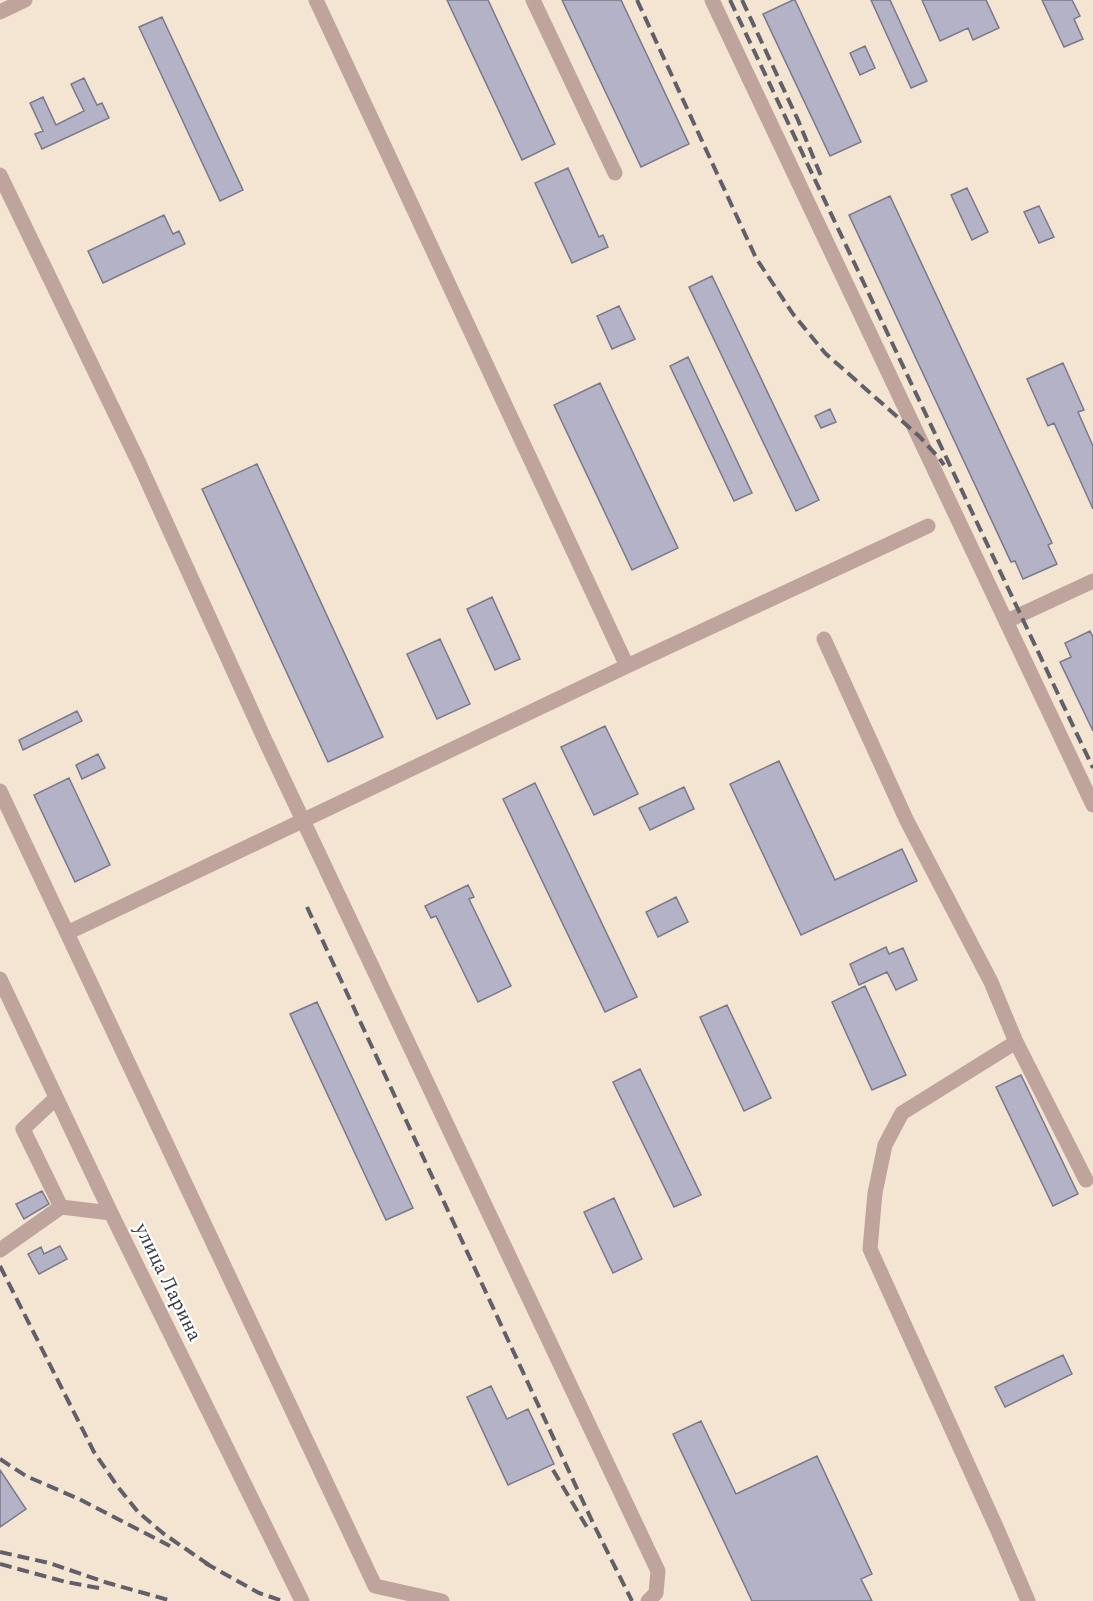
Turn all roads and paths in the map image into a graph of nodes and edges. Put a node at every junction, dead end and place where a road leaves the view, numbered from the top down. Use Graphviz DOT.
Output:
graph roads {
  1 [pos="25,0"];
  2 [pos="316,0"];
  3 [pos="533,0"];
  4 [pos="712,0"];
  5 [pos="0,12"];
  6 [pos="615,173"];
  7 [pos="0,175"];
  8 [pos="928,526"];
  9 [pos="1093,581"];
  10 [pos="1007,621"];
  11 [pos="824,639"];
  12 [pos="627,666"];
  13 [pos="0,791"];
  14 [pos="1093,805"];
  15 [pos="303,819"];
  16 [pos="67,933"];
  17 [pos="0,979"];
  18 [pos="1016,1042"];
  19 [pos="56,1098"];
  20 [pos="1086,1179"];
  21 [pos="61,1207"];
  22 [pos="111,1213"];
  23 [pos="0,1250"];
  24 [pos="302,1601"];
  25 [pos="442,1601"];
  26 [pos="648,1601"];
  27 [pos="1028,1601"];
  1 -- 5 [label="street"];
  2 -- 12 [label="street"];
  3 -- 6 [label="street"];
  4 -- 10 [label="street"];
  7 -- 15 [label="street"];
  8 -- 12 [label="street"];
  9 -- 10 [label="street"];
  10 -- 14 [label="street"];
  11 -- 18 [label="street"];
  12 -- 15 [label="street"];
  13 -- 16 [label="street"];
  15 -- 16 [label="street"];
  15 -- 26 [label="street"];
  16 -- 25 [label="street"];
  17 -- 19 [label="street, улица Ларина"];
  18 -- 20 [label="street"];
  18 -- 27 [label="street"];
  19 -- 21 [label="street"];
  19 -- 22 [label="street, улица Ларина"];
  21 -- 22 [label="street"];
  21 -- 23 [label="street"];
  22 -- 24 [label="street, улица Ларина"];
}
